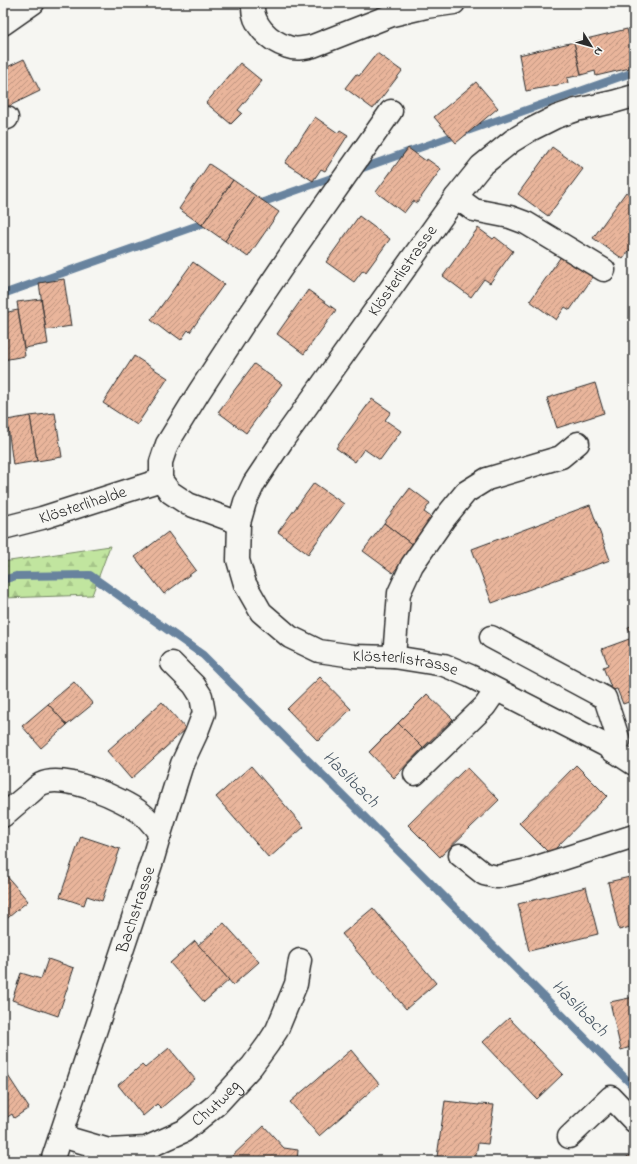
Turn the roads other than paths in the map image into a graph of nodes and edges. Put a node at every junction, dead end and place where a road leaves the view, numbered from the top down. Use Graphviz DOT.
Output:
graph roads {
  1 [pos="33,3"];
  2 [pos="253,3"];
  3 [pos="454,3"];
  4 [pos="3,24"];
  5 [pos="634,96"];
  6 [pos="391,111"];
  7 [pos="456,197"];
  8 [pos="604,270"];
  9 [pos="578,443"];
  10 [pos="161,480"];
  11 [pos="239,523"];
  12 [pos="3,528"];
  13 [pos="491,637"];
  14 [pos="394,657"];
  15 [pos="172,664"];
  16 [pos="496,690"];
  17 [pos="613,751"];
  18 [pos="634,764"];
  19 [pos="415,774"];
  20 [pos="3,816"];
  21 [pos="160,834"];
  22 [pos="634,836"];
  23 [pos="460,855"];
  24 [pos="300,960"];
  25 [pos="634,1120"];
  26 [pos="61,1136"];
  27 [pos="569,1137"];
  28 [pos="52,1161"];
  1 -- 4 [label="street"];
  2 -- 3 [label="street"];
  5 -- 7 [label="street, Klösterlistrasse"];
  6 -- 10 [label="street"];
  7 -- 8 [label="street"];
  7 -- 11 [label="street, Klösterlistrasse"];
  9 -- 14 [label="street"];
  10 -- 11 [label="street"];
  10 -- 12 [label="street, Klösterlihalde"];
  11 -- 14 [label="street, Klösterlistrasse"];
  13 -- 17 [label="street"];
  14 -- 16 [label="street, Klösterlistrasse"];
  15 -- 21 [label="street, Bachstrasse"];
  16 -- 17 [label="street, Klösterlistrasse"];
  16 -- 19 [label="street"];
  17 -- 18 [label="street, Klösterlistrasse"];
  20 -- 21 [label="street"];
  21 -- 26 [label="street, Bachstrasse"];
  22 -- 23 [label="street"];
  24 -- 26 [label="street, Chutweg"];
  25 -- 27 [label="street"];
  26 -- 28 [label="street, Bachstrasse"];
}
